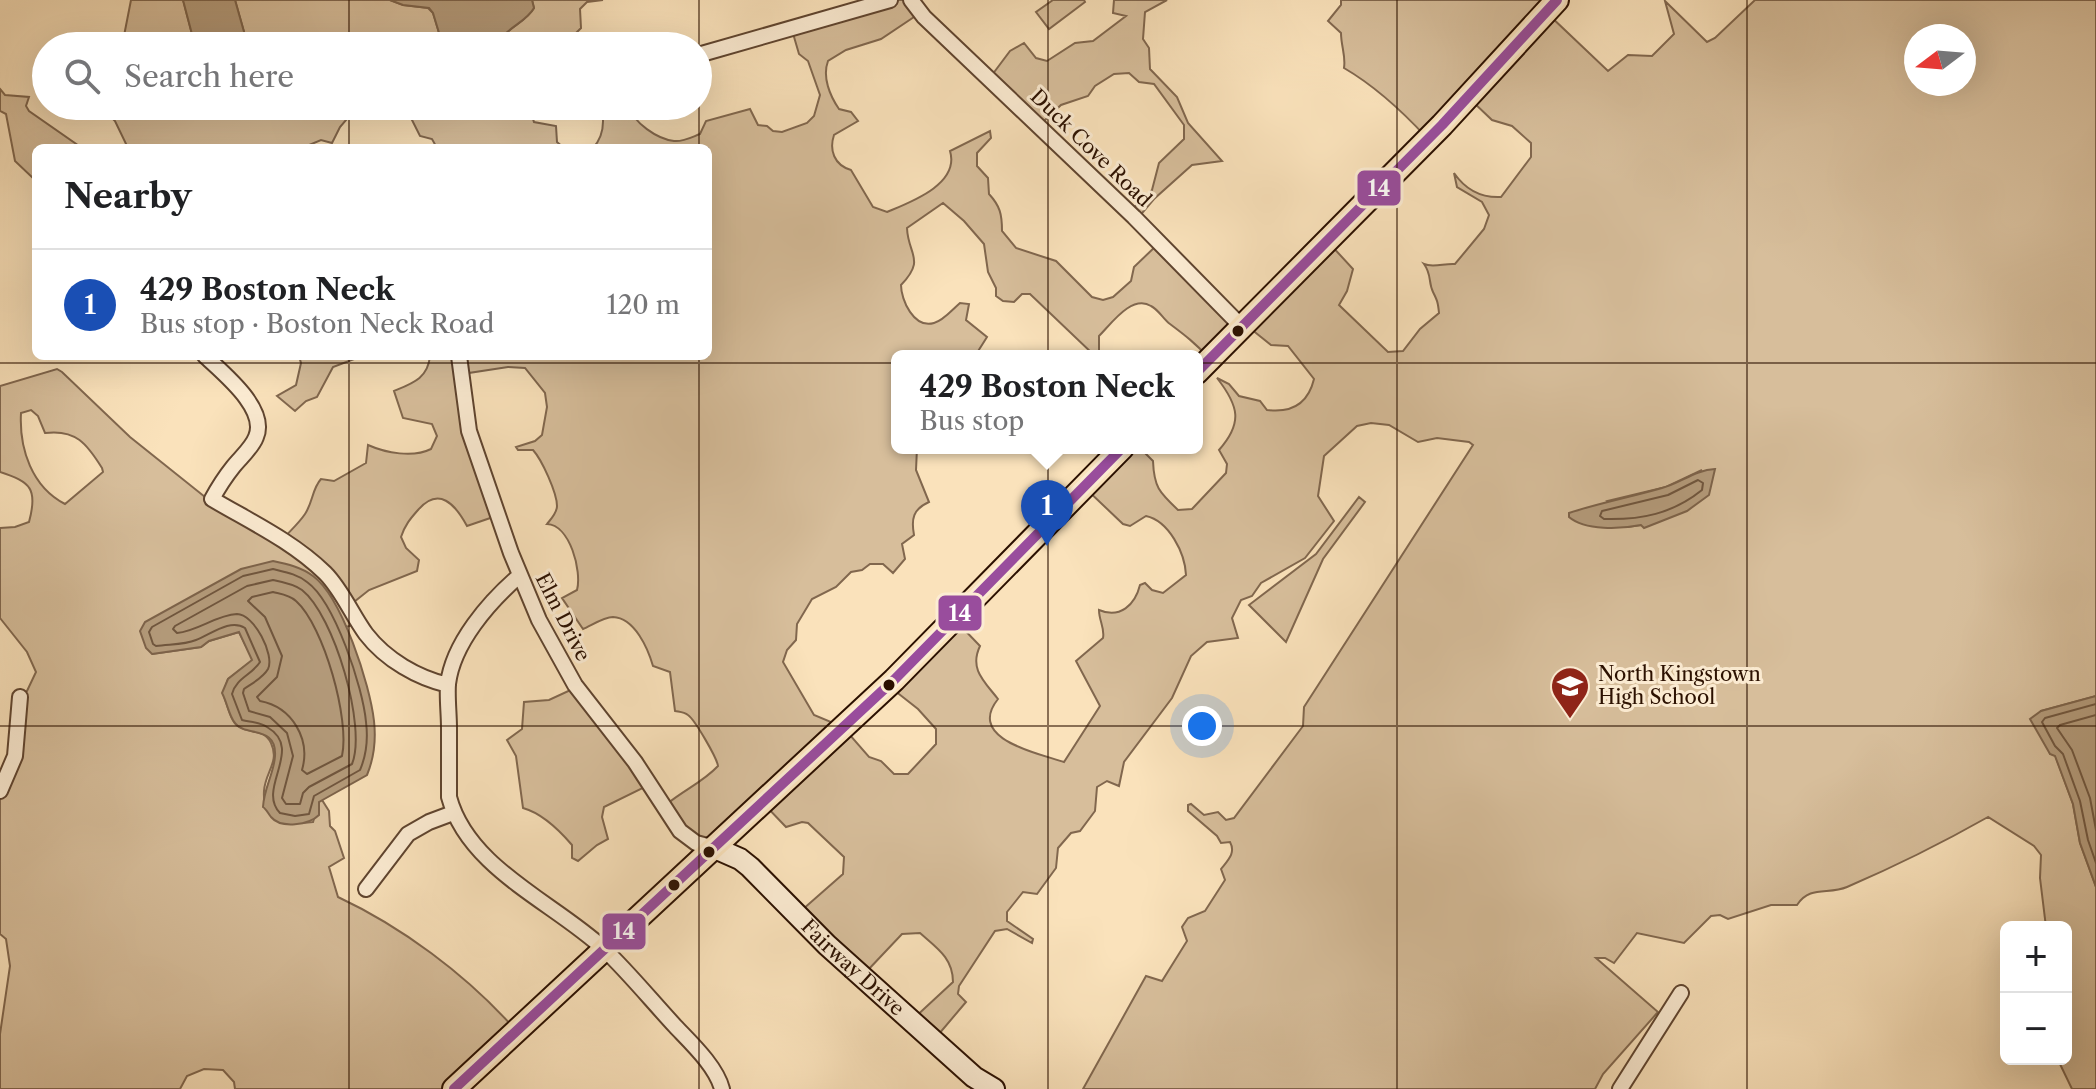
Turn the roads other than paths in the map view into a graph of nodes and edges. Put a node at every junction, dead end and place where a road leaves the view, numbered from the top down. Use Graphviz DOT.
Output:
graph roads {
  1 [pos="890,0"];
  2 [pos="911,0"];
  3 [pos="1557,0"];
  4 [pos="712,51"];
  5 [pos="1242,327"];
  6 [pos="209,360"];
  7 [pos="460,360"];
  8 [pos="1203,366"];
  9 [pos="1116,454"];
  10 [pos="519,576"];
  11 [pos="448,685"];
  12 [pos="20,697"];
  13 [pos="0,791"];
  14 [pos="453,813"];
  15 [pos="715,848"];
  16 [pos="366,889"];
  17 [pos="604,949"];
  18 [pos="1681,993"];
  19 [pos="454,1089"];
  20 [pos="722,1089"];
  21 [pos="994,1089"];
  22 [pos="1620,1089"];
  1 -- 4 [label="street"];
  2 -- 5 [label="street, Duck Cove Road"];
  3 -- 5 [label="main road"];
  5 -- 8 [label="main road"];
  6 -- 11 [label="street"];
  7 -- 10 [label="street, Elm Drive"];
  9 -- 15 [label="main road"];
  10 -- 11 [label="street"];
  10 -- 15 [label="street, Elm Drive"];
  11 -- 14 [label="street"];
  12 -- 13 [label="street"];
  14 -- 16 [label="street"];
  14 -- 17 [label="street"];
  15 -- 17 [label="main road"];
  15 -- 21 [label="street, Fairway Drive"];
  17 -- 19 [label="main road"];
  17 -- 20 [label="street"];
  18 -- 22 [label="street"];
}
